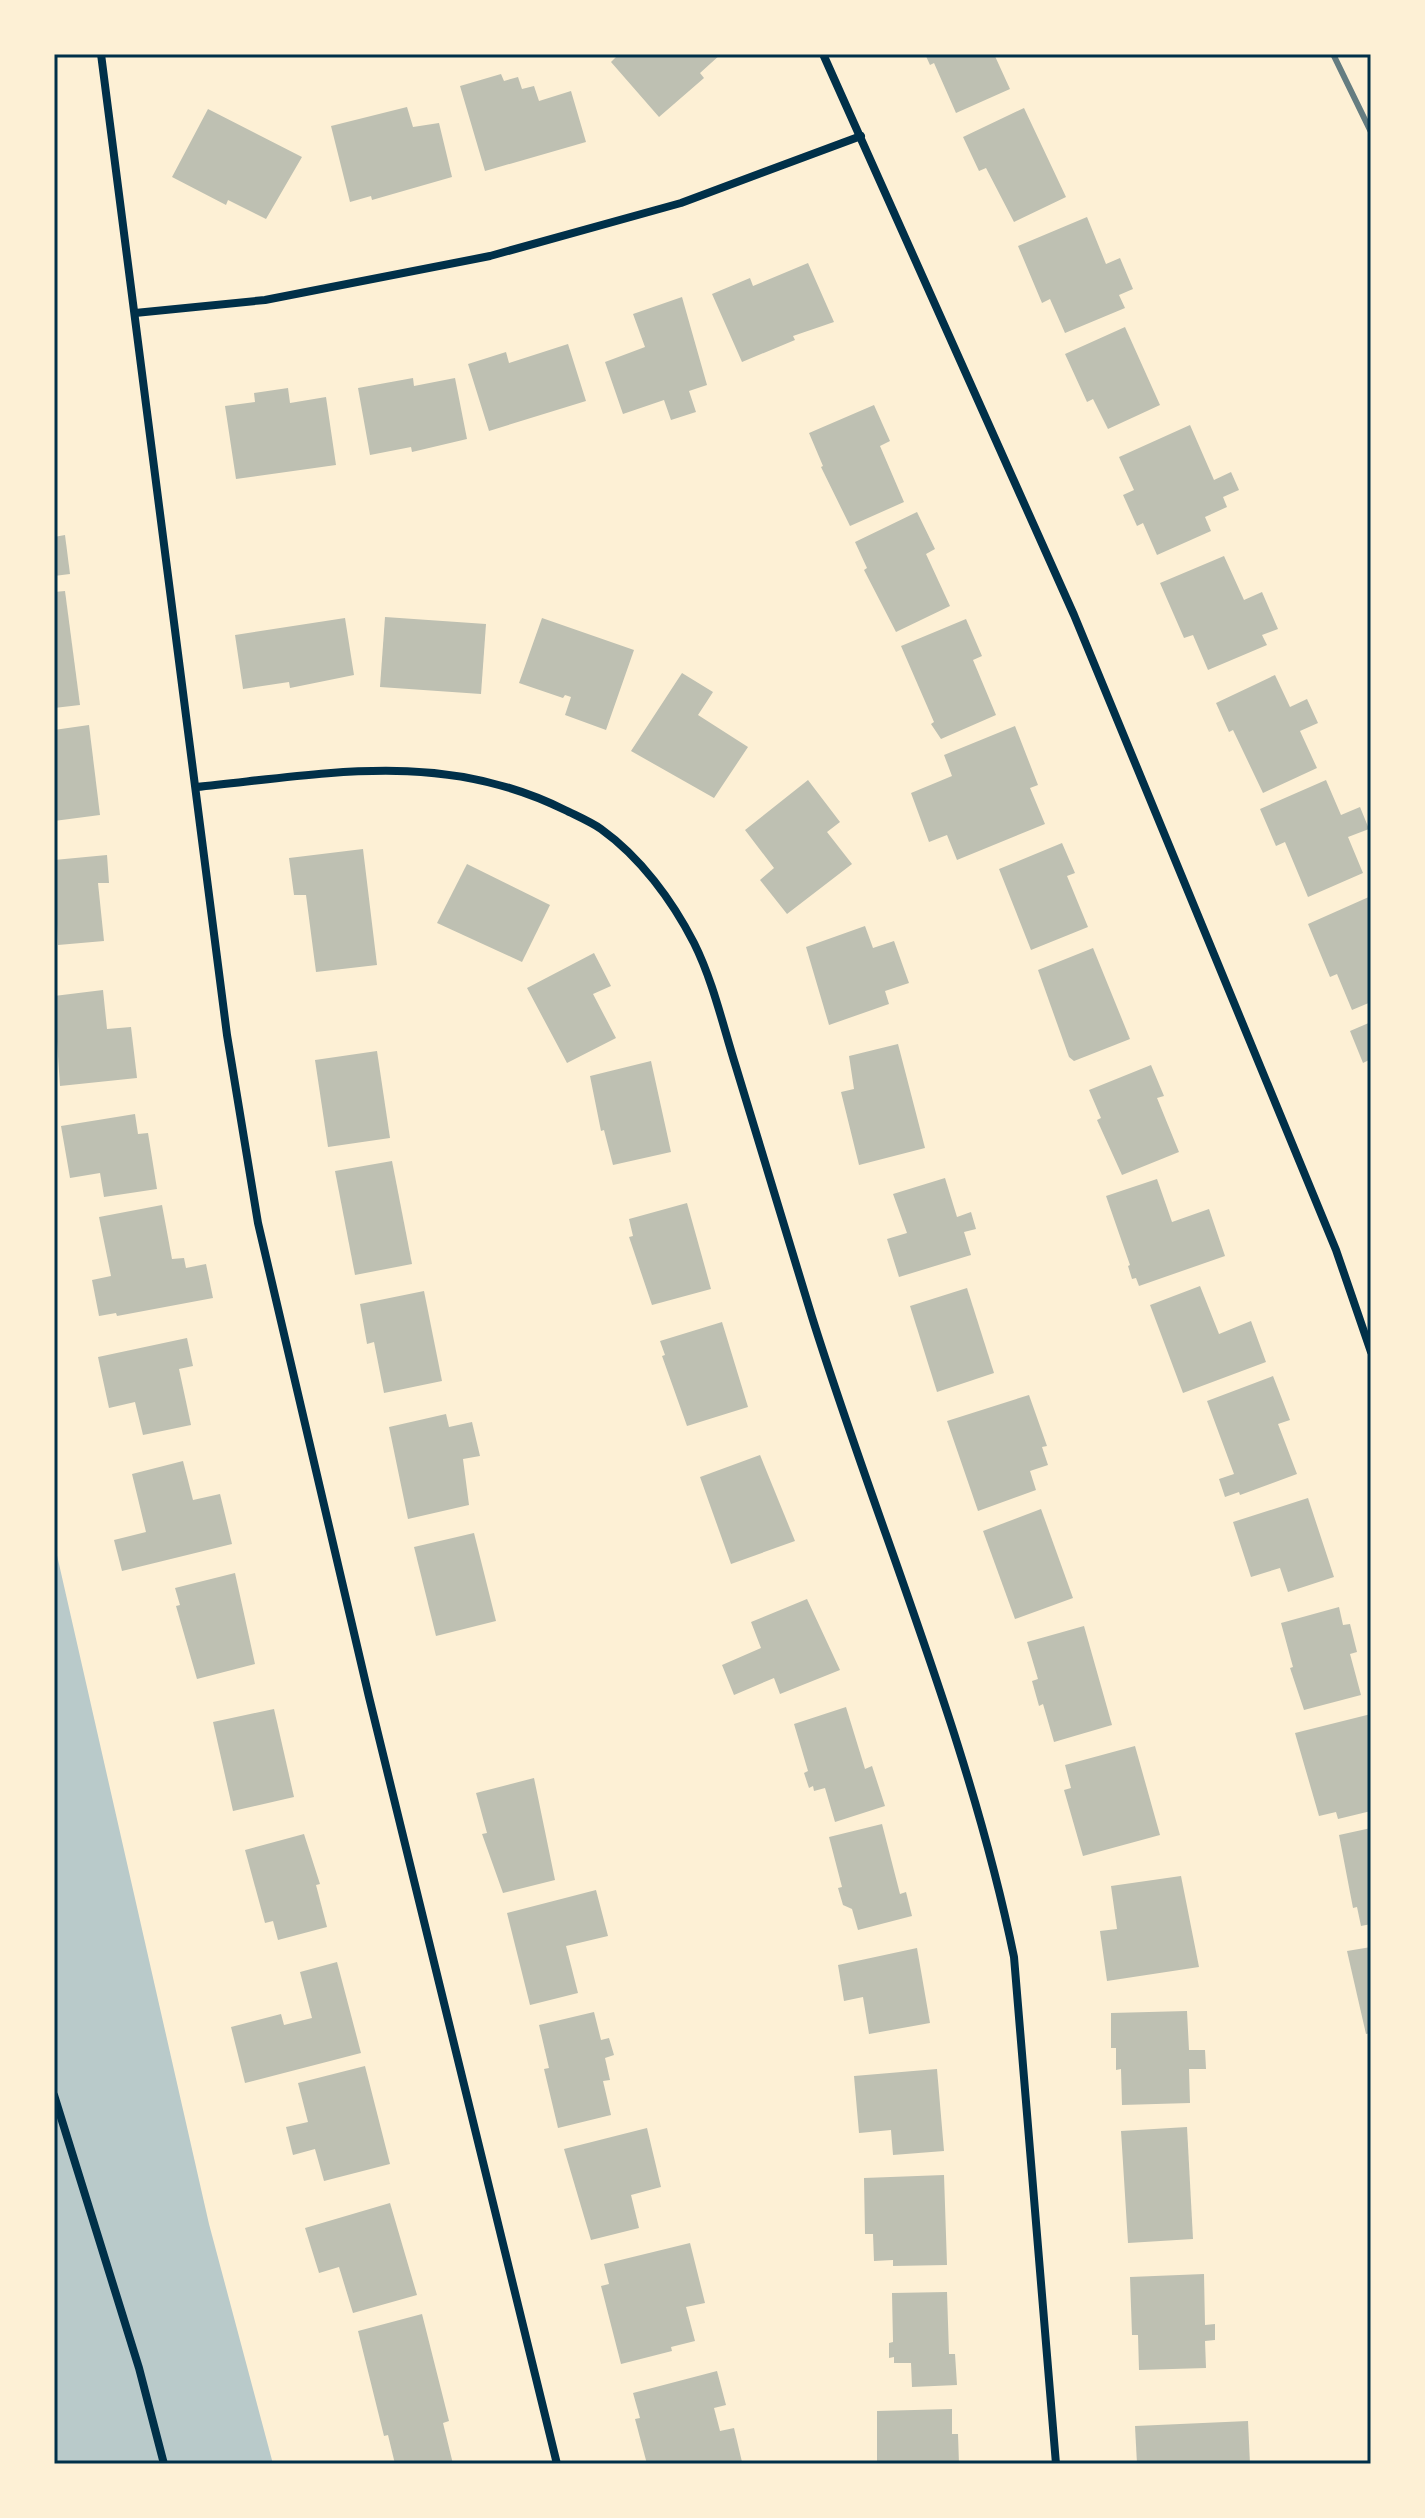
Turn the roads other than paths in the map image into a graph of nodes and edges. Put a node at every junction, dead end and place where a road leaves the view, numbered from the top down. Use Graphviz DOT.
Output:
graph roads {
  1 [pos="101,54"];
  2 [pos="823,54"];
  3 [pos="861,136"];
  4 [pos="135,313"];
  5 [pos="196,787"];
  6 [pos="1371,1352"];
  7 [pos="54,2095"];
  8 [pos="164,2464"];
  9 [pos="557,2464"];
  10 [pos="1056,2464"];
  1 -- 4 [label="street"];
  2 -- 3 [label="street"];
  3 -- 4 [label="street"];
  3 -- 6 [label="street"];
  4 -- 5 [label="street"];
  5 -- 9 [label="street"];
  5 -- 10 [label="street"];
  7 -- 8 [label="street"];
}
